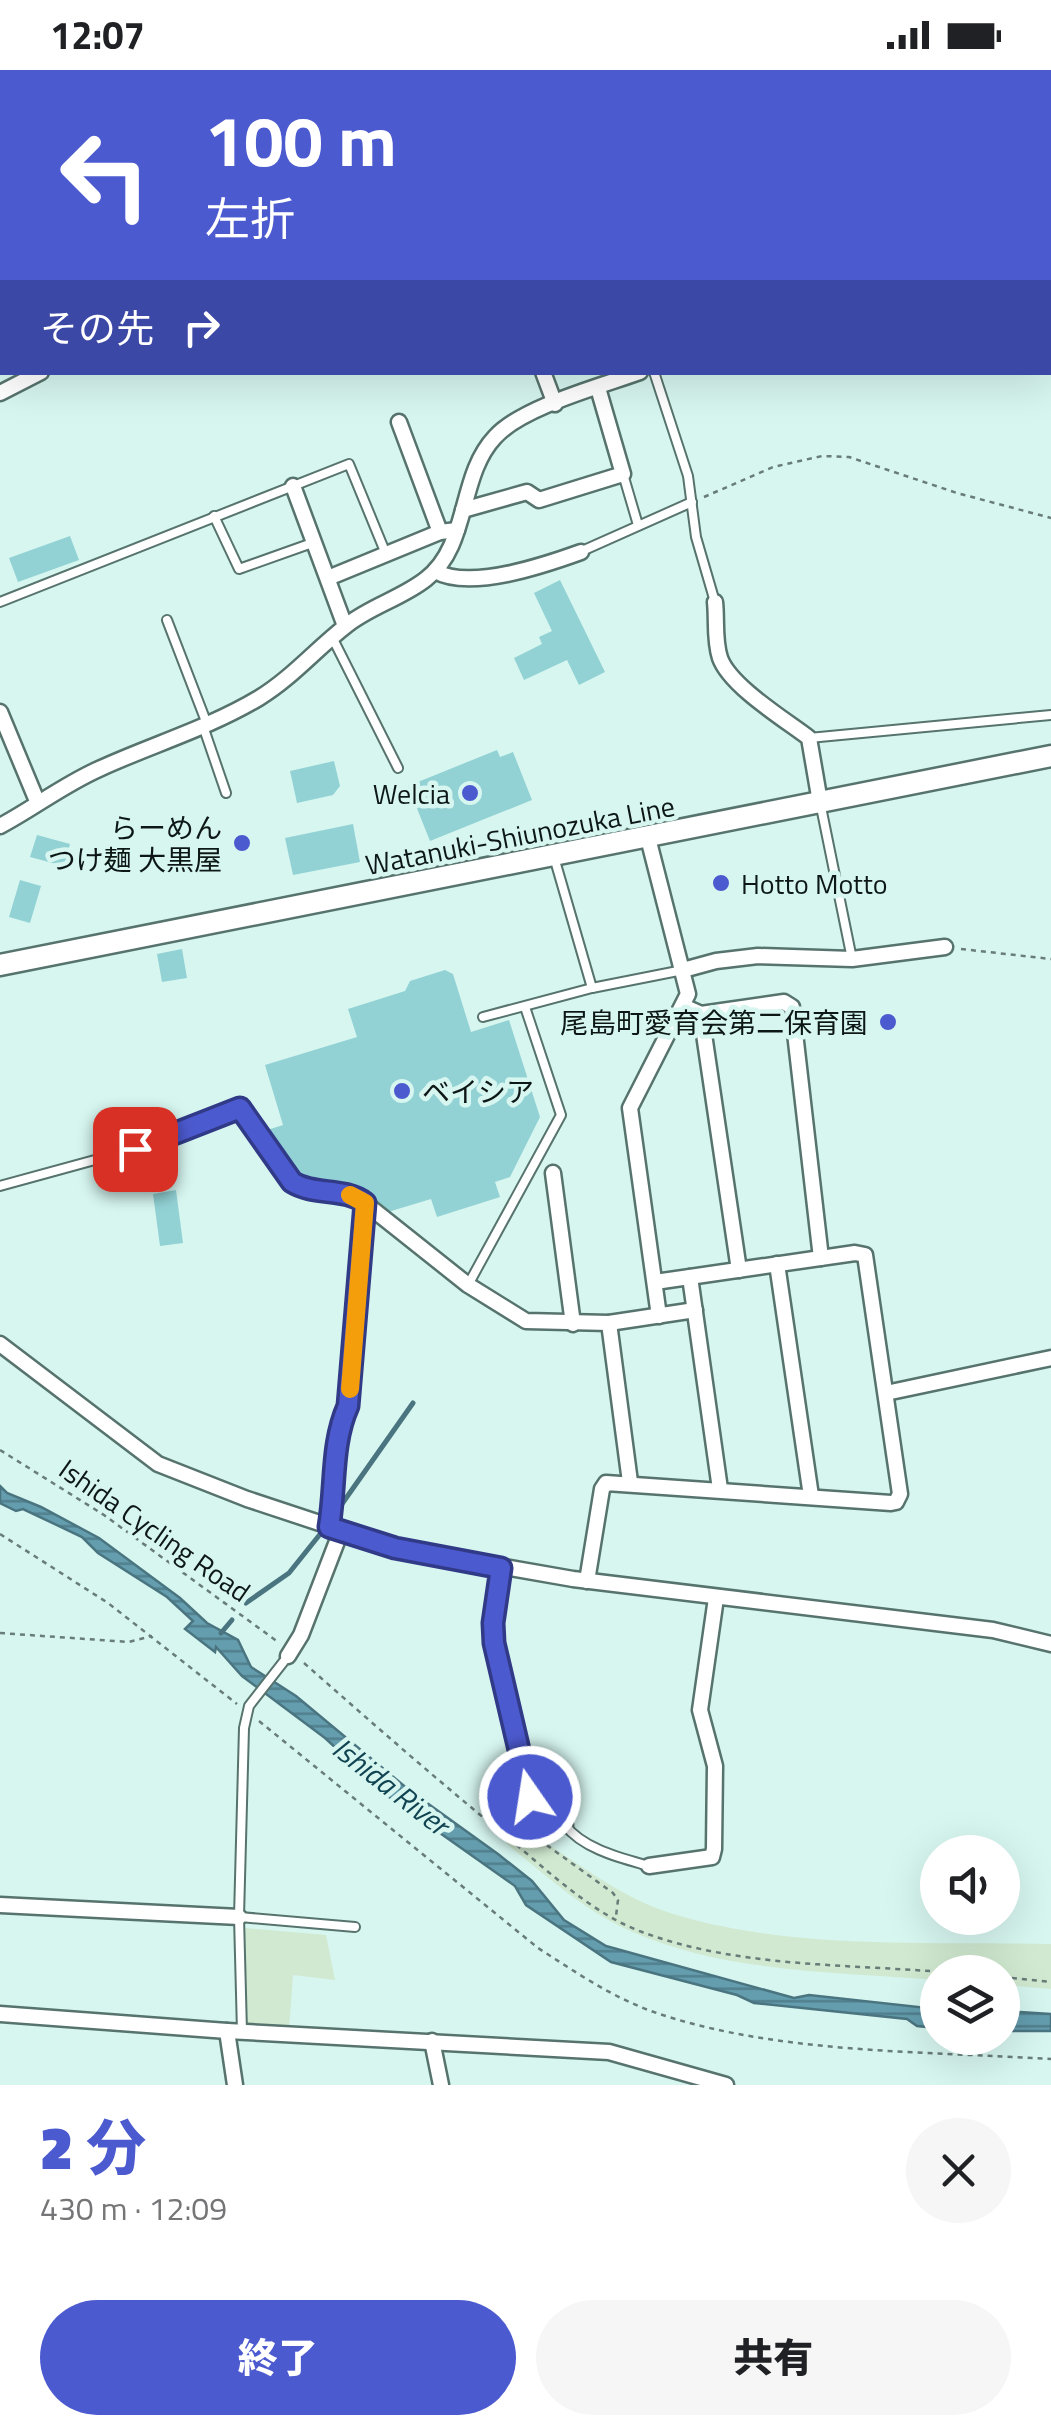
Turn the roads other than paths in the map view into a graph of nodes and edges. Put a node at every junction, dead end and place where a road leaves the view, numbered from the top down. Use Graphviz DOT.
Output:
graph roads {
  1 [pos="35,375"];
  2 [pos="544,375"];
  3 [pos="632,375"];
  4 [pos="655,375"];
  5 [pos="598,388"];
  6 [pos="0,392"];
  7 [pos="555,404"];
  8 [pos="398,422"];
  9 [pos="623,474"];
  10 [pos="293,486"];
  11 [pos="692,502"];
  12 [pos="463,510"];
  13 [pos="214,516"];
  14 [pos="638,524"];
  15 [pos="458,530"];
  16 [pos="440,532"];
  17 [pos="314,542"];
  18 [pos="581,552"];
  19 [pos="386,554"];
  20 [pos="435,571"];
  21 [pos="328,578"];
  22 [pos="0,602"];
  23 [pos="715,602"];
  24 [pos="167,620"];
  25 [pos="345,626"];
  26 [pos="333,638"];
  27 [pos="0,712"];
  28 [pos="1051,715"];
  29 [pos="204,724"];
  30 [pos="808,738"];
  31 [pos="1051,756"];
  32 [pos="398,768"];
  33 [pos="226,793"];
  34 [pos="37,801"];
  35 [pos="820,802"];
  36 [pos="0,826"];
  37 [pos="648,838"];
  38 [pos="554,857"];
  39 [pos="944,947"];
  40 [pos="852,958"];
  41 [pos="0,965"];
  42 [pos="683,970"];
  43 [pos="592,988"];
  44 [pos="684,1006"];
  45 [pos="524,1007"];
  46 [pos="701,1014"];
  47 [pos="483,1017"];
  48 [pos="262,1141"];
  49 [pos="553,1173"];
  50 [pos="0,1186"];
  51 [pos="365,1203"];
  52 [pos="821,1258"];
  53 [pos="778,1264"];
  54 [pos="739,1270"];
  55 [pos="690,1277"];
  56 [pos="655,1282"];
  57 [pos="468,1285"];
  58 [pos="695,1310"];
  59 [pos="659,1316"];
  60 [pos="609,1323"];
  61 [pos="573,1324"];
  62 [pos="0,1344"];
  63 [pos="1051,1358"];
  64 [pos="886,1392"];
  65 [pos="630,1482"];
  66 [pos="720,1489"];
  67 [pos="811,1496"];
  68 [pos="335,1529"];
  69 [pos="501,1568"];
  70 [pos="587,1581"];
  71 [pos="716,1598"];
  72 [pos="1051,1644"];
  73 [pos="285,1655"];
  74 [pos="566,1824"];
  75 [pos="648,1866"];
  76 [pos="0,1905"];
  77 [pos="240,1917"];
  78 [pos="355,1927"];
  79 [pos="0,2014"];
  80 [pos="235,2032"];
  81 [pos="432,2041"];
  82 [pos="235,2085"];
  83 [pos="441,2085"];
  84 [pos="726,2085"];
  1 -- 6 [label="street"];
  2 -- 7 [label="street"];
  3 -- 5 [label="street"];
  4 -- 11 [label="lane"];
  5 -- 7 [label="street"];
  5 -- 9 [label="street"];
  7 -- 12 [label="street"];
  8 -- 16 [label="street"];
  9 -- 12 [label="street"];
  9 -- 14 [label="lane"];
  10 -- 13 [label="lane"];
  10 -- 17 [label="street"];
  10 -- 19 [label="lane"];
  11 -- 14 [label="lane"];
  11 -- 23 [label="lane"];
  12 -- 15 [label="street"];
  13 -- 17 [label="lane"];
  13 -- 22 [label="lane"];
  14 -- 18 [label="lane"];
  15 -- 16 [label="street"];
  15 -- 20 [label="street"];
  16 -- 19 [label="street"];
  17 -- 21 [label="street"];
  18 -- 20 [label="street"];
  19 -- 21 [label="street"];
  20 -- 25 [label="street"];
  21 -- 25 [label="street"];
  23 -- 30 [label="street"];
  24 -- 29 [label="lane"];
  25 -- 26 [label="street"];
  26 -- 29 [label="street"];
  26 -- 32 [label="lane"];
  27 -- 34 [label="street"];
  28 -- 30 [label="lane"];
  29 -- 33 [label="lane"];
  29 -- 34 [label="street"];
  30 -- 35 [label="street"];
  31 -- 35 [label="main road, Watanuki-Shiunozuka Line"];
  34 -- 36 [label="street"];
  35 -- 37 [label="main road, Watanuki-Shiunozuka Line"];
  35 -- 40 [label="lane"];
  37 -- 38 [label="main road, Watanuki-Shiunozuka Line"];
  37 -- 42 [label="street"];
  38 -- 41 [label="main road, Watanuki-Shiunozuka Line"];
  38 -- 43 [label="lane"];
  39 -- 40 [label="street"];
  40 -- 42 [label="street"];
  42 -- 43 [label="lane"];
  42 -- 44 [label="street"];
  43 -- 45 [label="lane"];
  44 -- 46 [label="street"];
  44 -- 56 [label="street"];
  45 -- 47 [label="lane"];
  45 -- 57 [label="lane"];
  46 -- 52 [label="street"];
  46 -- 54 [label="street"];
  48 -- 50 [label="lane"];
  48 -- 51 [label="street"];
  49 -- 61 [label="street"];
  51 -- 57 [label="street"];
  51 -- 68 [label="street"];
  52 -- 53 [label="street"];
  52 -- 64 [label="street"];
  53 -- 54 [label="street"];
  53 -- 67 [label="street"];
  54 -- 55 [label="street"];
  55 -- 56 [label="street"];
  55 -- 58 [label="street"];
  56 -- 59 [label="street"];
  57 -- 61 [label="street"];
  58 -- 59 [label="street"];
  58 -- 66 [label="street"];
  59 -- 60 [label="street"];
  60 -- 61 [label="street"];
  60 -- 65 [label="street"];
  62 -- 68 [label="street"];
  63 -- 64 [label="street"];
  64 -- 67 [label="street"];
  65 -- 66 [label="street"];
  65 -- 70 [label="street"];
  66 -- 67 [label="street"];
  68 -- 69 [label="street"];
  68 -- 73 [label="street"];
  69 -- 70 [label="street"];
  69 -- 74 [label="street"];
  70 -- 71 [label="street"];
  71 -- 72 [label="street"];
  71 -- 75 [label="street"];
  73 -- 77 [label="lane"];
  74 -- 75 [label="lane"];
  76 -- 77 [label="street"];
  77 -- 78 [label="lane"];
  77 -- 80 [label="lane"];
  79 -- 80 [label="street"];
  80 -- 81 [label="street"];
  80 -- 82 [label="street"];
  81 -- 83 [label="street"];
  81 -- 84 [label="street"];
}
